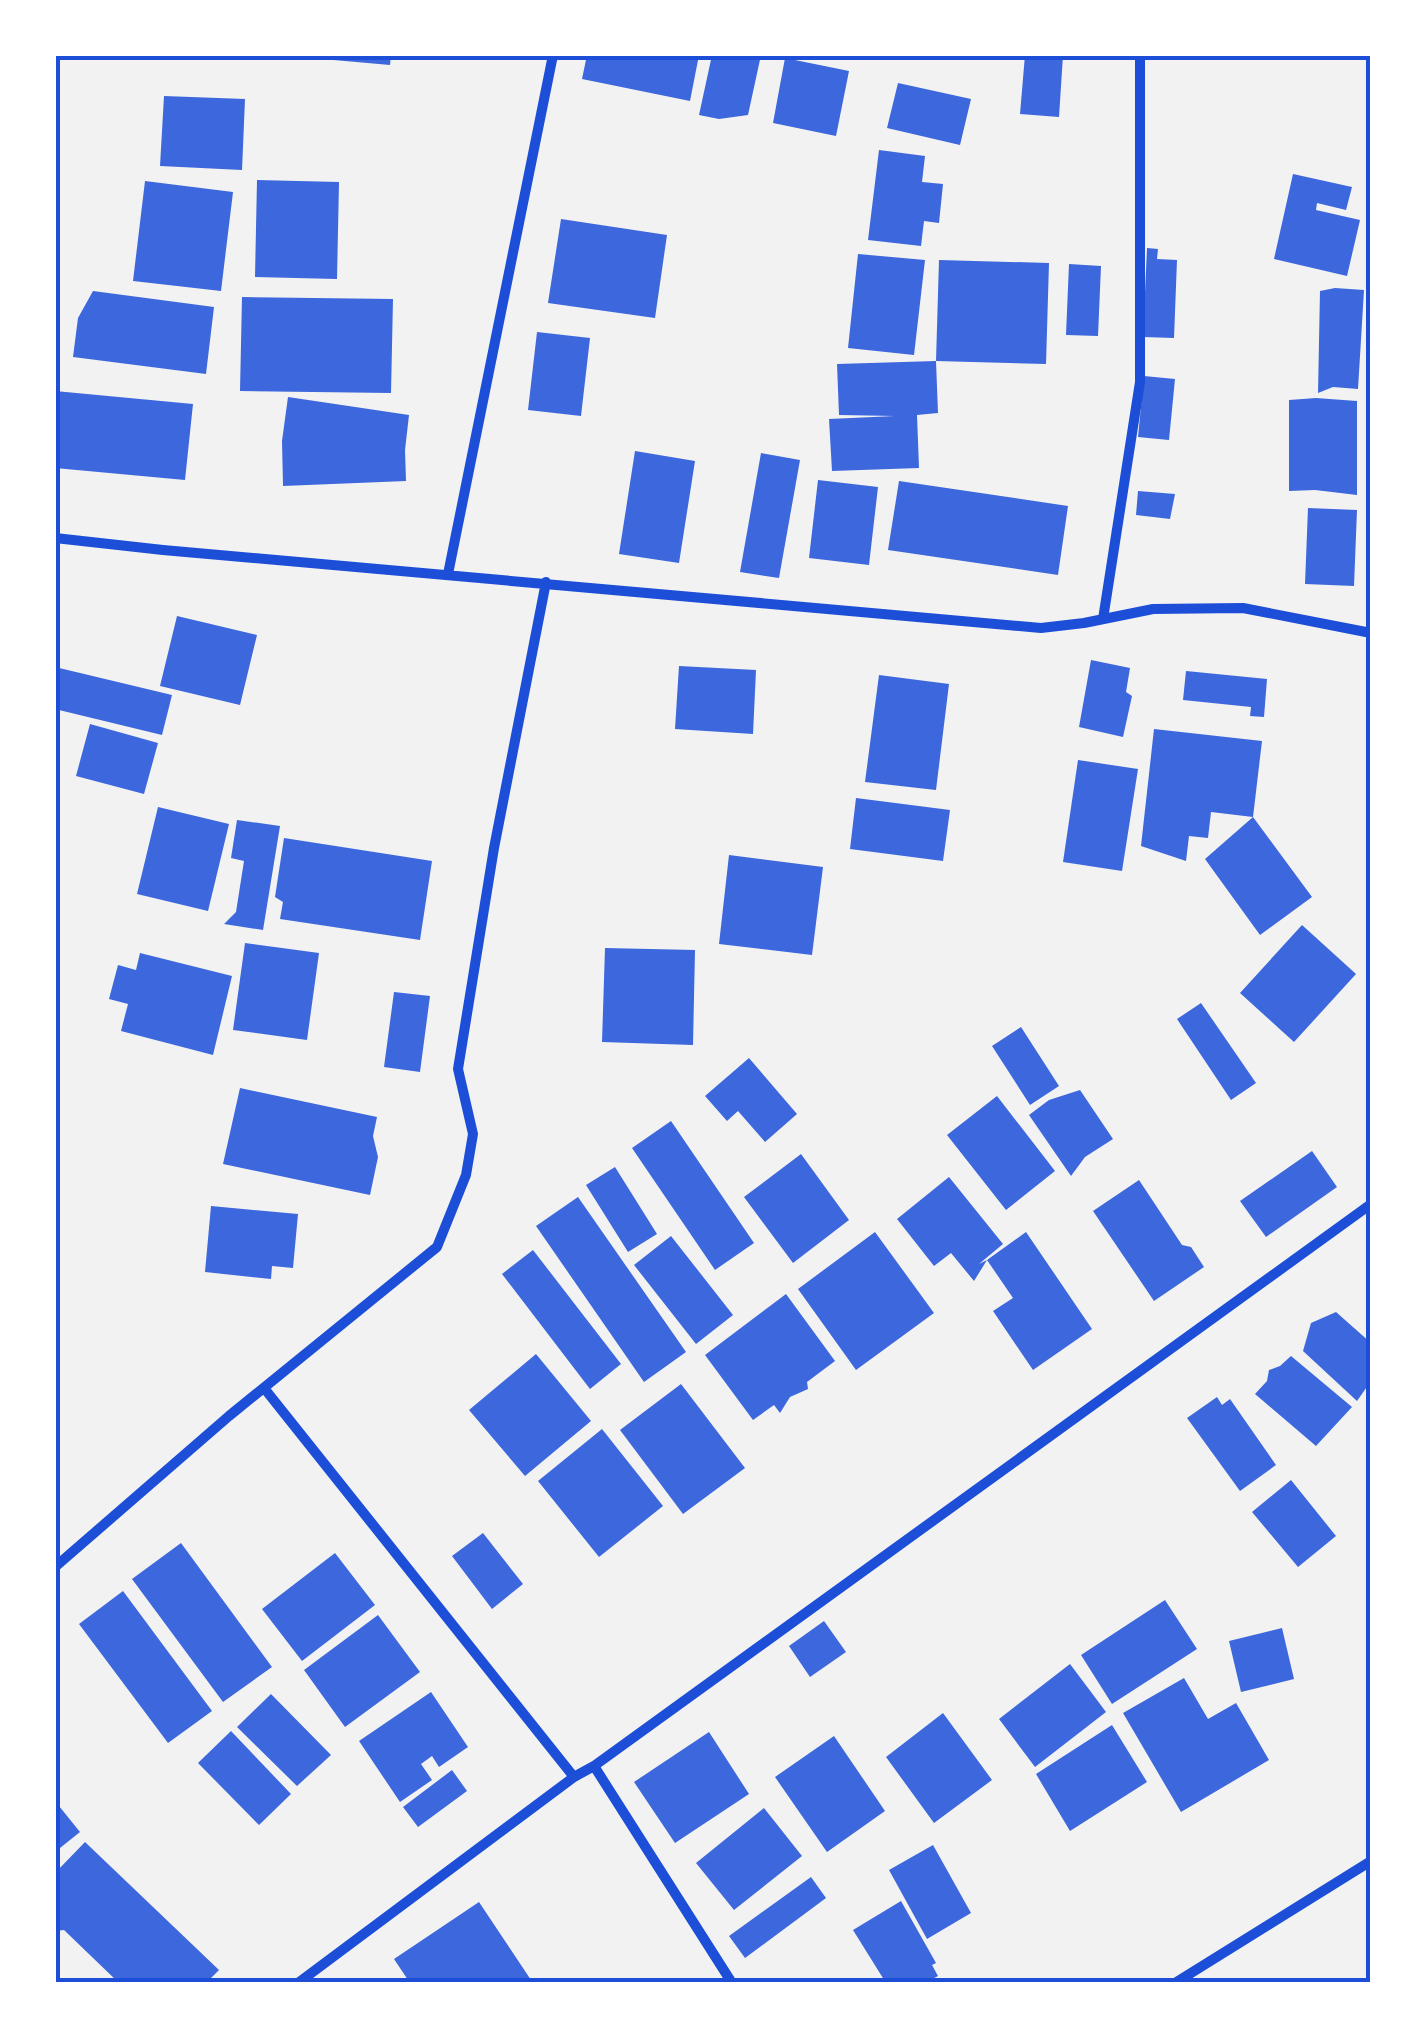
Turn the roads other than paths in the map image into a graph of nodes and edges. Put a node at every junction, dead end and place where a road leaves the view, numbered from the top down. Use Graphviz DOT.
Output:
graph roads {
  1 [pos="553,55"];
  2 [pos="1140,55"];
  3 [pos="55,538"];
  4 [pos="448,574"];
  5 [pos="546,582"];
  6 [pos="1103,619"];
  7 [pos="1371,633"];
  8 [pos="1371,1204"];
  9 [pos="264,1388"];
  10 [pos="55,1567"];
  11 [pos="594,1766"];
  12 [pos="574,1776"];
  13 [pos="1371,1860"];
  14 [pos="298,1983"];
  15 [pos="732,1983"];
  16 [pos="1175,1983"];
  1 -- 4 [label="street"];
  2 -- 6 [label="street"];
  3 -- 4 [label="street"];
  4 -- 5 [label="street"];
  5 -- 6 [label="street"];
  5 -- 9 [label="street"];
  6 -- 7 [label="street"];
  8 -- 11 [label="street"];
  9 -- 10 [label="street"];
  9 -- 12 [label="street"];
  11 -- 12 [label="street"];
  11 -- 15 [label="street"];
  12 -- 14 [label="street"];
  13 -- 16 [label="street"];
}
